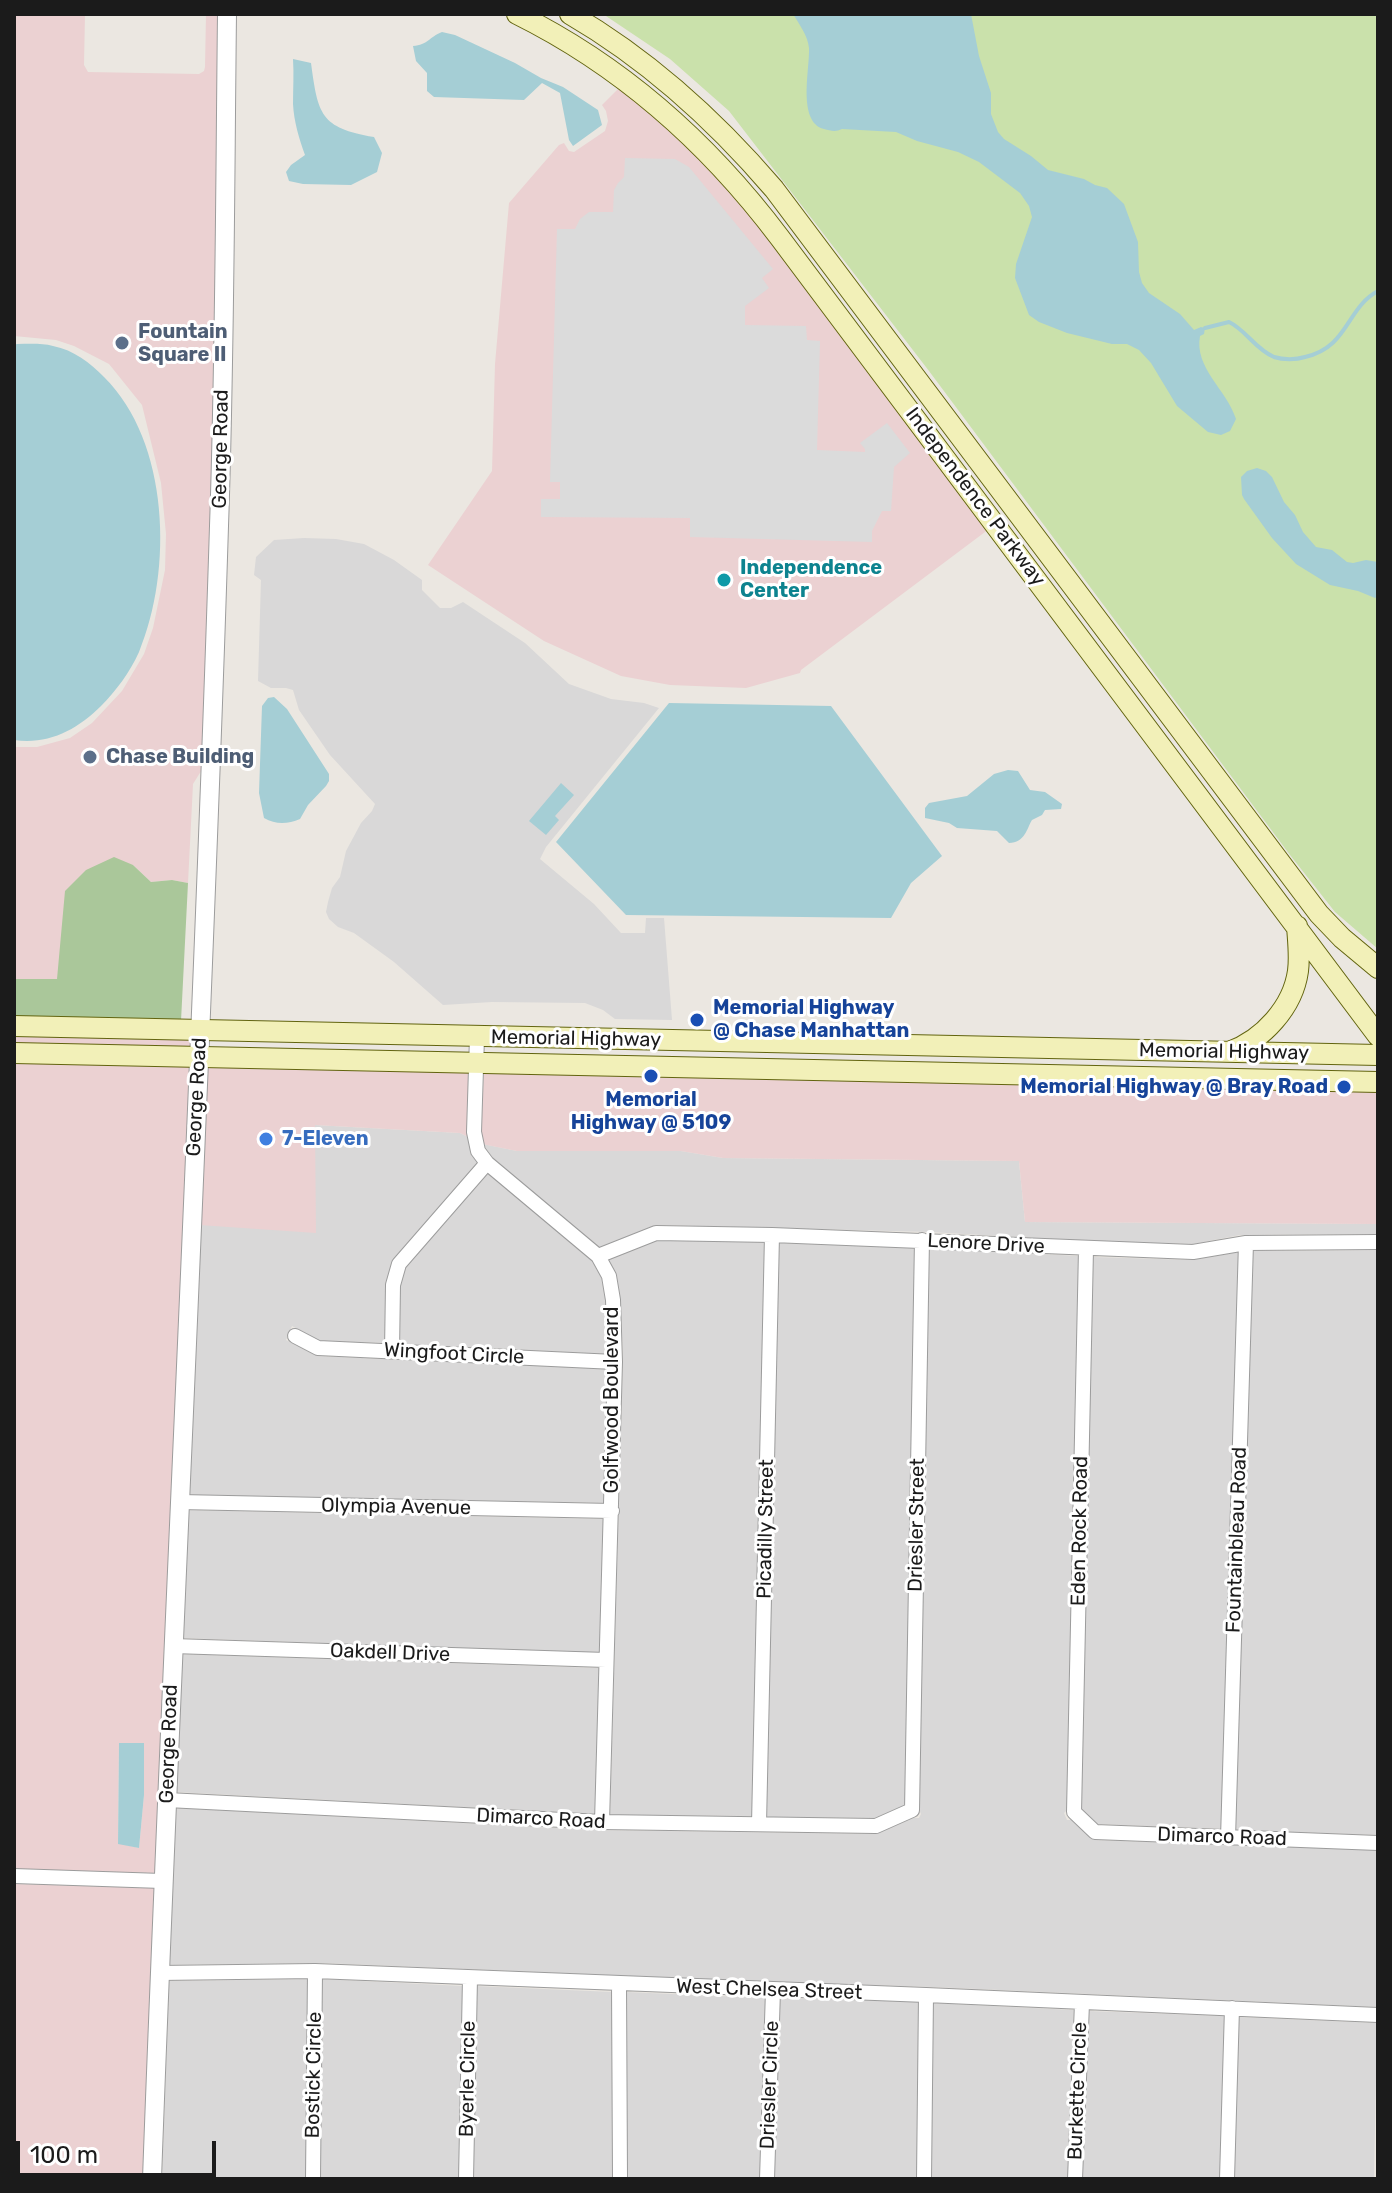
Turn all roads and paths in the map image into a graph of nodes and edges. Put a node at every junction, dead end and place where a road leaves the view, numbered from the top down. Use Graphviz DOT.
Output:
graph roads {
  1 [pos="227,14"];
  2 [pos="517,14"];
  3 [pos="570,14"];
  4 [pos="1297,926"];
  5 [pos="1378,968"];
  6 [pos="14,1026"];
  7 [pos="200,1031"];
  8 [pos="1378,1036"];
  9 [pos="477,1037"];
  10 [pos="748,1042"];
  11 [pos="963,1047"];
  12 [pos="1157,1051"];
  13 [pos="1228,1052"];
  14 [pos="14,1053"];
  15 [pos="1378,1055"];
  16 [pos="199,1057"];
  17 [pos="478,1063"];
  18 [pos="747,1069"];
  19 [pos="962,1073"];
  20 [pos="1156,1077"];
  21 [pos="1378,1082"];
  22 [pos="487,1163"];
  23 [pos="772,1235"];
  24 [pos="922,1240"];
  25 [pos="1378,1242"];
  26 [pos="1246,1243"];
  27 [pos="1086,1249"];
  28 [pos="598,1256"];
  29 [pos="295,1336"];
  30 [pos="392,1351"];
  31 [pos="615,1362"];
  32 [pos="180,1502"];
  33 [pos="612,1511"];
  34 [pos="173,1646"];
  35 [pos="606,1660"];
  36 [pos="167,1800"];
  37 [pos="912,1810"];
  38 [pos="1074,1812"];
  39 [pos="602,1822"];
  40 [pos="759,1824"];
  41 [pos="1228,1838"];
  42 [pos="1378,1843"];
  43 [pos="14,1876"];
  44 [pos="162,1881"];
  45 [pos="315,1971"];
  46 [pos="159,1973"];
  47 [pos="470,1978"];
  48 [pos="619,1984"];
  49 [pos="773,1990"];
  50 [pos="926,1995"];
  51 [pos="1082,2003"];
  52 [pos="1232,2008"];
  53 [pos="1378,2015"];
  54 [pos="152,2179"];
  55 [pos="313,2179"];
  56 [pos="466,2179"];
  57 [pos="620,2179"];
  58 [pos="767,2179"];
  59 [pos="924,2179"];
  60 [pos="1075,2179"];
  61 [pos="1227,2179"];
  1 -- 7 [label="street, George Road"];
  2 -- 4 [label="main road, Independence Parkway"];
  3 -- 5 [label="main road, Independence Parkway"];
  4 -- 8 [label="main road, Independence Parkway"];
  4 -- 13 [label="main road"];
  6 -- 7 [label="main road, Memorial Highway"];
  7 -- 9 [label="main road, Memorial Highway"];
  7 -- 16 [label="street, George Road"];
  9 -- 10 [label="main road, Memorial Highway"];
  9 -- 17 [label="street"];
  10 -- 11 [label="main road, Memorial Highway"];
  10 -- 18 [label="main road"];
  11 -- 12 [label="main road, Memorial Highway"];
  11 -- 19 [label="main road"];
  12 -- 13 [label="main road, Memorial Highway"];
  12 -- 20 [label="main road"];
  13 -- 15 [label="main road, Memorial Highway"];
  14 -- 16 [label="main road, Memorial Highway"];
  16 -- 17 [label="main road, Memorial Highway"];
  16 -- 32 [label="street, George Road"];
  17 -- 18 [label="main road, Memorial Highway"];
  17 -- 22 [label="street"];
  18 -- 19 [label="main road, Memorial Highway"];
  19 -- 20 [label="main road, Memorial Highway"];
  20 -- 21 [label="main road, Memorial Highway"];
  22 -- 28 [label="street, Golfwood Boulevard"];
  22 -- 30 [label="street"];
  23 -- 24 [label="street, Lenore Drive"];
  23 -- 28 [label="street, Lenore Drive"];
  23 -- 40 [label="street, Picadilly Street"];
  24 -- 27 [label="street, Lenore Drive"];
  24 -- 37 [label="street, Driesler Street"];
  25 -- 26 [label="street, Lenore Drive"];
  26 -- 27 [label="street, Lenore Drive"];
  26 -- 41 [label="street, Fountainbleau Road"];
  27 -- 38 [label="street, Eden Rock Road"];
  28 -- 31 [label="street, Golfwood Boulevard"];
  29 -- 30 [label="street, Wingfoot Circle"];
  30 -- 31 [label="street, Wingfoot Circle"];
  31 -- 33 [label="street, Golfwood Boulevard"];
  32 -- 33 [label="street, Olympia Avenue"];
  32 -- 34 [label="street, George Road"];
  33 -- 35 [label="street, Golfwood Boulevard"];
  34 -- 35 [label="street, Oakdell Drive"];
  34 -- 36 [label="street, George Road"];
  35 -- 39 [label="street, Golfwood Boulevard"];
  36 -- 39 [label="street, Dimarco Road"];
  36 -- 44 [label="street, George Road"];
  37 -- 40 [label="street, Dimarco Road"];
  38 -- 41 [label="street, Dimarco Road"];
  39 -- 40 [label="street, Dimarco Road"];
  41 -- 42 [label="street, Dimarco Road"];
  43 -- 44 [label="street"];
  44 -- 46 [label="street, George Road"];
  45 -- 46 [label="street, West Chelsea Street"];
  45 -- 47 [label="street, West Chelsea Street"];
  45 -- 55 [label="street, Bostick Circle"];
  46 -- 54 [label="street, George Road"];
  47 -- 48 [label="street, West Chelsea Street"];
  47 -- 56 [label="street, Byerle Circle"];
  48 -- 49 [label="street, West Chelsea Street"];
  48 -- 57 [label="street"];
  49 -- 50 [label="street, West Chelsea Street"];
  49 -- 58 [label="street, Driesler Circle"];
  50 -- 51 [label="street, West Chelsea Street"];
  50 -- 59 [label="street"];
  51 -- 52 [label="street, West Chelsea Street"];
  51 -- 60 [label="street, Burkette Circle"];
  52 -- 53 [label="street, West Chelsea Street"];
  52 -- 61 [label="street"];
}
